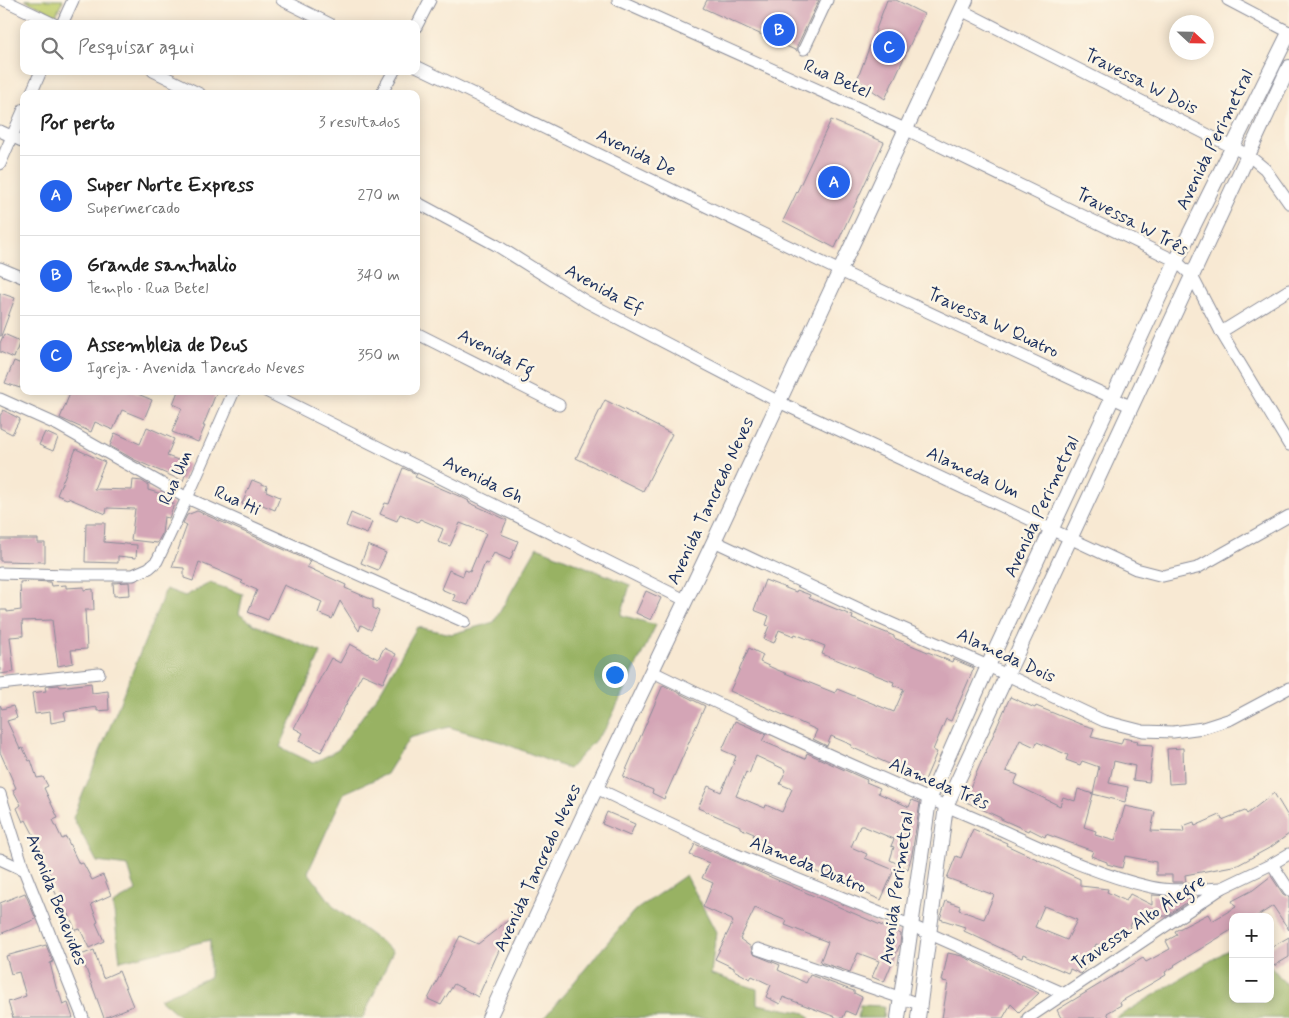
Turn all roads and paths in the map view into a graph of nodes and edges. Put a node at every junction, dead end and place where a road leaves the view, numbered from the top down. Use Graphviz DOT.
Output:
graph roads {
  1 [pos="4,0"];
  2 [pos="73,0"];
  3 [pos="282,0"];
  4 [pos="430,0"];
  5 [pos="618,0"];
  6 [pos="827,0"];
  7 [pos="1228,0"];
  8 [pos="964,5"];
  9 [pos="46,20"];
  10 [pos="64,20"];
  11 [pos="322,20"];
  12 [pos="420,20"];
  13 [pos="1289,33"];
  14 [pos="804,49"];
  15 [pos="420,68"];
  16 [pos="1289,68"];
  17 [pos="39,75"];
  18 [pos="161,75"];
  19 [pos="392,75"];
  20 [pos="33,90"];
  21 [pos="192,90"];
  22 [pos="384,90"];
  23 [pos="20,118"];
  24 [pos="905,129"];
  25 [pos="0,131"];
  26 [pos="12,136"];
  27 [pos="20,140"];
  28 [pos="1232,147"];
  29 [pos="1248,155"];
  30 [pos="0,164"];
  31 [pos="1289,203"];
  32 [pos="420,204"];
  33 [pos="1176,261"];
  34 [pos="0,268"];
  35 [pos="840,271"];
  36 [pos="20,276"];
  37 [pos="1192,276"];
  38 [pos="1289,290"];
  39 [pos="1221,332"];
  40 [pos="420,335"];
  41 [pos="232,395"];
  42 [pos="274,395"];
  43 [pos="1114,398"];
  44 [pos="0,399"];
  45 [pos="779,402"];
  46 [pos="559,405"];
  47 [pos="1132,406"];
  48 [pos="1289,445"];
  49 [pos="187,498"];
  50 [pos="1289,516"];
  51 [pos="1052,529"];
  52 [pos="1071,538"];
  53 [pos="714,541"];
  54 [pos="0,573"];
  55 [pos="685,600"];
  56 [pos="465,622"];
  57 [pos="988,666"];
  58 [pos="653,672"];
  59 [pos="99,673"];
  60 [pos="1007,675"];
  61 [pos="0,684"];
  62 [pos="1289,688"];
  63 [pos="596,788"];
  64 [pos="0,794"];
  65 [pos="929,800"];
  66 [pos="946,806"];
  67 [pos="1289,854"];
  68 [pos="0,858"];
  69 [pos="1272,864"];
  70 [pos="24,870"];
  71 [pos="1222,888"];
  72 [pos="1289,890"];
  73 [pos="910,925"];
  74 [pos="928,933"];
  75 [pos="758,949"];
  76 [pos="1065,994"];
  77 [pos="900,998"];
  78 [pos="918,1011"];
  79 [pos="83,1018"];
  80 [pos="489,1018"];
  81 [pos="898,1018"];
  82 [pos="1028,1018"];
  1 -- 9 [label="street"];
  2 -- 10 [label="street"];
  3 -- 11 [label="street"];
  4 -- 12 [label="street"];
  5 -- 24 [label="street, Rua Betel"];
  6 -- 14 [label="street"];
  7 -- 13 [label="street"];
  8 -- 24 [label="street, Avenida Tancredo Neves"];
  8 -- 28 [label="street, Travessa W Dois"];
  13 -- 28 [label="street, Avenida Perimetral"];
  15 -- 35 [label="street, Avenida De"];
  16 -- 29 [label="street, Avenida Perimetral"];
  17 -- 20 [label="street"];
  18 -- 21 [label="street"];
  19 -- 22 [label="street"];
  23 -- 26 [label="street"];
  24 -- 33 [label="street, Travessa W Três"];
  24 -- 35 [label="street, Avenida Tancredo Neves"];
  25 -- 26 [label="street"];
  26 -- 27 [label="street"];
  26 -- 30 [label="street"];
  28 -- 29 [label="street, Travessa W Dois"];
  28 -- 33 [label="street, Avenida Perimetral"];
  29 -- 31 [label="street, Travessa W Dois"];
  29 -- 37 [label="street, Avenida Perimetral"];
  32 -- 45 [label="street, Avenida Ef"];
  33 -- 37 [label="street, Travessa W Três"];
  33 -- 43 [label="street, Avenida Perimetral"];
  34 -- 36 [label="street"];
  35 -- 43 [label="street, Travessa W Quatro"];
  35 -- 45 [label="street, Avenida Tancredo Neves"];
  37 -- 39 [label="street, Travessa W Três"];
  37 -- 47 [label="street, Avenida Perimetral"];
  38 -- 39 [label="street"];
  39 -- 48 [label="street, Travessa W Três"];
  40 -- 46 [label="street, Avenida Fg"];
  41 -- 49 [label="street, Rua Um"];
  42 -- 55 [label="street, Avenida Gh"];
  43 -- 47 [label="street, Travessa W Quatro"];
  43 -- 51 [label="street, Avenida Perimetral"];
  44 -- 49 [label="street, Rua Hi"];
  45 -- 51 [label="street, Alameda Um"];
  45 -- 53 [label="street, Avenida Tancredo Neves"];
  47 -- 52 [label="street, Avenida Perimetral"];
  49 -- 54 [label="street, Rua Um"];
  49 -- 56 [label="street, Rua Hi"];
  50 -- 52 [label="street, Alameda Um"];
  51 -- 52 [label="street, Alameda Um"];
  51 -- 57 [label="street, Avenida Perimetral"];
  52 -- 60 [label="street, Avenida Perimetral"];
  53 -- 55 [label="street, Avenida Tancredo Neves"];
  53 -- 57 [label="street, Alameda Dois"];
  55 -- 58 [label="street, Avenida Tancredo Neves"];
  57 -- 60 [label="street, Alameda Dois"];
  57 -- 65 [label="street, Avenida Perimetral"];
  58 -- 63 [label="street, Avenida Tancredo Neves"];
  58 -- 65 [label="street, Alameda Três"];
  59 -- 61 [label="street"];
  60 -- 62 [label="street, Alameda Dois"];
  60 -- 66 [label="street, Avenida Perimetral"];
  63 -- 73 [label="street, Alameda Quatro"];
  63 -- 80 [label="street, Avenida Tancredo Neves"];
  64 -- 70 [label="street, Avenida Benevides"];
  65 -- 66 [label="street, Alameda Três"];
  65 -- 73 [label="street, Avenida Perimetral"];
  66 -- 71 [label="street, Alameda Três"];
  66 -- 74 [label="street, Avenida Perimetral"];
  67 -- 69 [label="street"];
  68 -- 70 [label="street"];
  69 -- 71 [label="street, Travessa Alto Alegre"];
  69 -- 72 [label="street"];
  70 -- 79 [label="street, Avenida Benevides"];
  71 -- 76 [label="street, Travessa Alto Alegre"];
  73 -- 74 [label="street, Alameda Quatro"];
  73 -- 77 [label="street, Avenida Perimetral"];
  74 -- 76 [label="street, Alameda Quatro"];
  74 -- 78 [label="street, Avenida Perimetral"];
  75 -- 77 [label="street"];
  76 -- 82 [label="street, Travessa Alto Alegre"];
  77 -- 78 [label="street"];
  77 -- 81 [label="street, Avenida Perimetral"];
}
